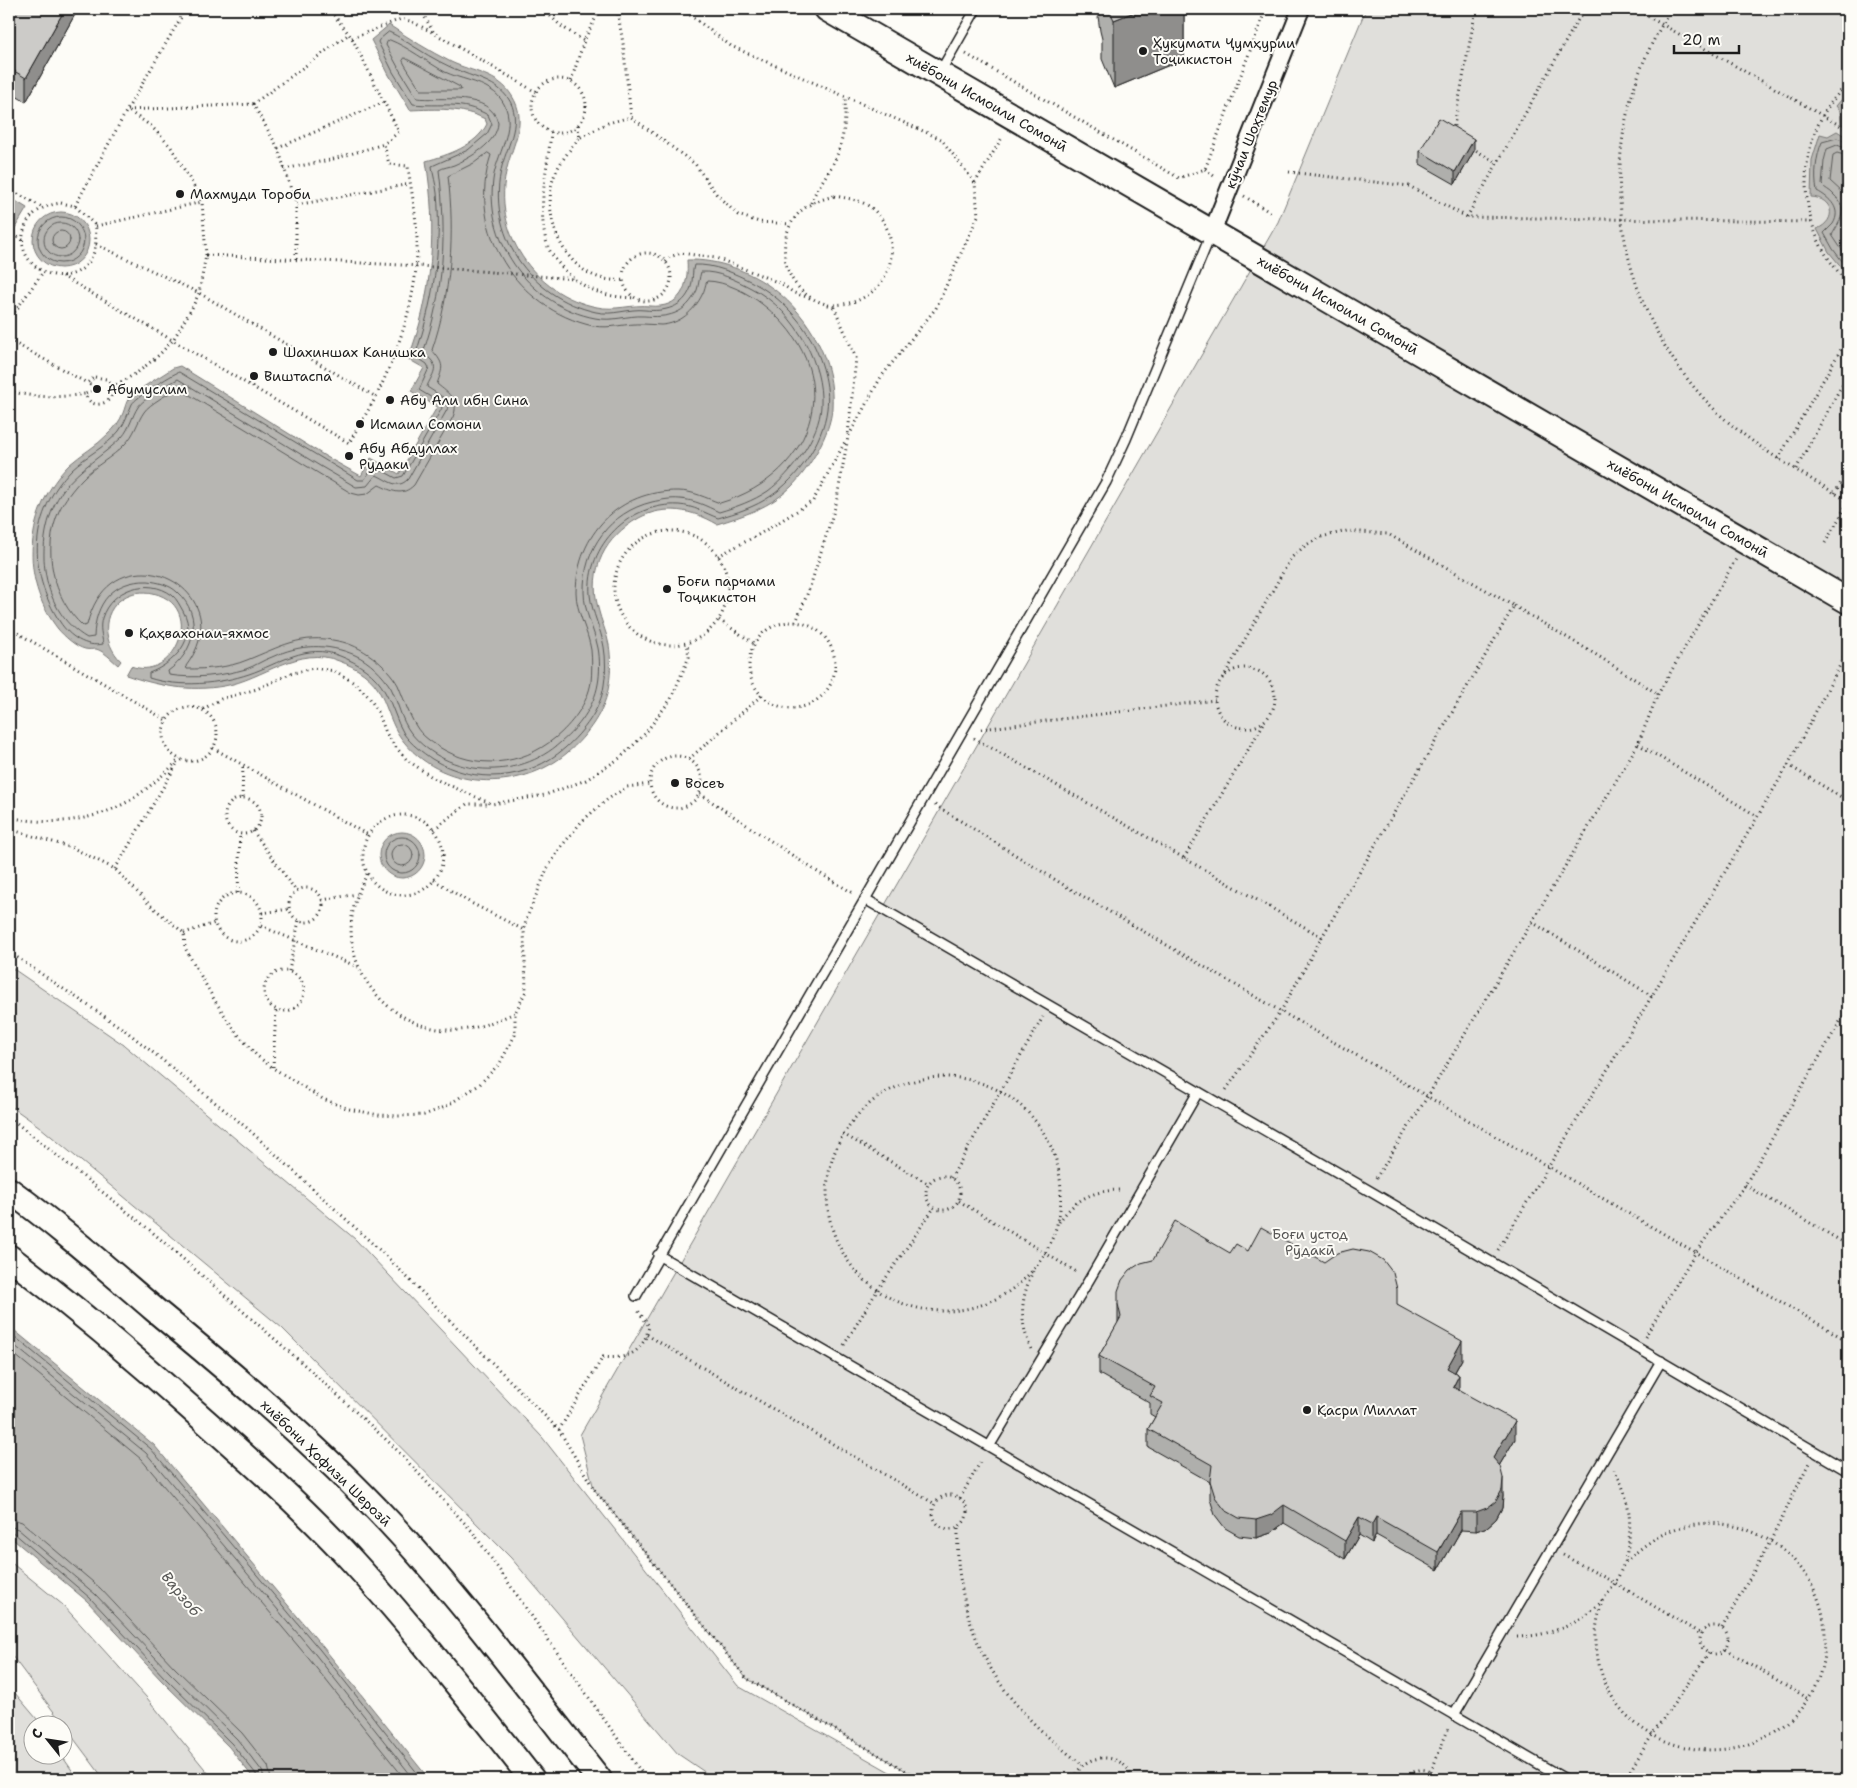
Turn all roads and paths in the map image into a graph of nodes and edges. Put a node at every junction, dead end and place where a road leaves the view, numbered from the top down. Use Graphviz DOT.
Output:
graph roads {
  1 [pos="186,9"];
  2 [pos="329,9"];
  3 [pos="420,9"];
  4 [pos="543,9"];
  5 [pos="600,9"];
  6 [pos="617,9"];
  7 [pos="682,9"];
  8 [pos="827,9"];
  9 [pos="976,9"];
  10 [pos="1266,9"];
  11 [pos="1301,9"];
  12 [pos="1476,9"];
  13 [pos="1584,9"];
  14 [pos="1635,9"];
  15 [pos="1672,9"];
  16 [pos="1662,23"];
  17 [pos="434,33"];
  18 [pos="348,34"];
  19 [pos="352,38"];
  20 [pos="584,41"];
  21 [pos="954,48"];
  22 [pos="939,74"];
  23 [pos="571,81"];
  24 [pos="1848,84"];
  25 [pos="536,92"];
  26 [pos="845,97"];
  27 [pos="384,102"];
  28 [pos="253,104"];
  29 [pos="127,110"];
  30 [pos="1823,116"];
  31 [pos="631,117"];
  32 [pos="1015,117"];
  33 [pos="578,125"];
  34 [pos="1848,130"];
  35 [pos="550,132"];
  36 [pos="1452,135"];
  37 [pos="579,138"];
  38 [pos="384,144"];
  39 [pos="1467,145"];
  40 [pos="278,148"];
  41 [pos="1497,164"];
  42 [pos="284,169"];
  43 [pos="1289,172"];
  44 [pos="974,183"];
  45 [pos="410,184"];
  46 [pos="9,189"];
  47 [pos="202,202"];
  48 [pos="811,204"];
  49 [pos="296,205"];
  50 [pos="75,206"];
  51 [pos="42,207"];
  52 [pos="1467,217"];
  53 [pos="1620,220"];
  54 [pos="1811,222"];
  55 [pos="790,224"];
  56 [pos="96,226"];
  57 [pos="9,232"];
  58 [pos="1212,232"];
  59 [pos="23,240"];
  60 [pos="96,244"];
  61 [pos="206,255"];
  62 [pos="296,259"];
  63 [pos="666,262"];
  64 [pos="418,266"];
  65 [pos="43,272"];
  66 [pos="62,276"];
  67 [pos="574,279"];
  68 [pos="624,280"];
  69 [pos="1848,282"];
  70 [pos="199,292"];
  71 [pos="636,298"];
  72 [pos="815,300"];
  73 [pos="834,307"];
  74 [pos="9,320"];
  75 [pos="1848,337"];
  76 [pos="9,340"];
  77 [pos="173,340"];
  78 [pos="1848,374"];
  79 [pos="87,383"];
  80 [pos="112,387"];
  81 [pos="9,391"];
  82 [pos="85,394"];
  83 [pos="376,397"];
  84 [pos="848,437"];
  85 [pos="1778,460"];
  86 [pos="1796,469"];
  87 [pos="1848,470"];
  88 [pos="1835,493"];
  89 [pos="1848,502"];
  90 [pos="1746,542"];
  91 [pos="1825,543"];
  92 [pos="718,556"];
  93 [pos="1848,601"];
  94 [pos="1514,606"];
  95 [pos="719,620"];
  96 [pos="796,622"];
  97 [pos="9,628"];
  98 [pos="687,643"];
  99 [pos="755,644"];
  100 [pos="1848,650"];
  101 [pos="1223,678"];
  102 [pos="1658,694"];
  103 [pos="762,695"];
  104 [pos="1215,700"];
  105 [pos="203,709"];
  106 [pos="166,720"];
  107 [pos="1265,721"];
  108 [pos="962,731"];
  109 [pos="1638,744"];
  110 [pos="213,748"];
  111 [pos="689,759"];
  112 [pos="180,760"];
  113 [pos="243,765"];
  114 [pos="1788,765"];
  115 [pos="650,784"];
  116 [pos="700,794"];
  117 [pos="242,798"];
  118 [pos="923,798"];
  119 [pos="1848,801"];
  120 [pos="492,804"];
  121 [pos="1758,816"];
  122 [pos="9,817"];
  123 [pos="9,828"];
  124 [pos="434,829"];
  125 [pos="253,831"];
  126 [pos="240,833"];
  127 [pos="368,835"];
  128 [pos="1184,858"];
  129 [pos="115,869"];
  130 [pos="367,874"];
  131 [pos="434,880"];
  132 [pos="296,891"];
  133 [pos="238,893"];
  134 [pos="357,894"];
  135 [pos="865,899"];
  136 [pos="322,900"];
  137 [pos="289,908"];
  138 [pos="262,913"];
  139 [pos="299,920"];
  140 [pos="1532,922"];
  141 [pos="215,923"];
  142 [pos="261,926"];
  143 [pos="524,930"];
  144 [pos="184,933"];
  145 [pos="1322,937"];
  146 [pos="296,940"];
  147 [pos="9,952"];
  148 [pos="358,967"];
  149 [pos="289,972"];
  150 [pos="1652,996"];
  151 [pos="1049,1006"];
  152 [pos="1848,1008"];
  153 [pos="276,1010"];
  154 [pos="1281,1011"];
  155 [pos="515,1013"];
  156 [pos="272,1068"];
  157 [pos="1000,1091"];
  158 [pos="1198,1092"];
  159 [pos="1428,1096"];
  160 [pos="1217,1103"];
  161 [pos="9,1117"];
  162 [pos="844,1134"];
  163 [pos="1548,1166"];
  164 [pos="951,1178"];
  165 [pos="929,1184"];
  166 [pos="1745,1185"];
  167 [pos="9,1190"];
  168 [pos="1368,1190"];
  169 [pos="1139,1194"];
  170 [pos="959,1201"];
  171 [pos="934,1208"];
  172 [pos="1057,1224"];
  173 [pos="1848,1245"];
  174 [pos="1046,1252"];
  175 [pos="1695,1252"];
  176 [pos="658,1255"];
  177 [pos="9,1257"];
  178 [pos="1491,1262"];
  179 [pos="1034,1268"];
  180 [pos="1089,1280"];
  181 [pos="877,1291"];
  182 [pos="636,1296"];
  183 [pos="647,1335"];
  184 [pos="1848,1341"];
  185 [pos="1638,1348"];
  186 [pos="836,1358"];
  187 [pos="1661,1361"];
  188 [pos="1037,1369"];
  189 [pos="559,1430"];
  190 [pos="990,1446"];
  191 [pos="1815,1451"];
  192 [pos="1605,1457"];
  193 [pos="1848,1471"];
  194 [pos="960,1498"];
  195 [pos="935,1504"];
  196 [pos="958,1529"];
  197 [pos="1771,1540"];
  198 [pos="1552,1549"];
  199 [pos="1623,1564"];
  200 [pos="1615,1583"];
  201 [pos="1602,1600"];
  202 [pos="1722,1628"];
  203 [pos="1701,1634"];
  204 [pos="1499,1637"];
  205 [pos="1725,1648"];
  206 [pos="1709,1653"];
  207 [pos="1809,1698"];
  208 [pos="1454,1715"];
  209 [pos="1650,1737"];
  210 [pos="1083,1765"];
  211 [pos="1431,1772"];
  212 [pos="532,1779"];
  213 [pos="599,1779"];
  214 [pos="646,1779"];
  215 [pos="920,1779"];
  216 [pos="1075,1779"];
  217 [pos="1132,1779"];
  218 [pos="1407,1779"];
  219 [pos="1438,1779"];
  220 [pos="1565,1779"];
  221 [pos="1625,1779"];
  1 -- 29 [label="path"];
  2 -- 18 [label="path"];
  3 -- 17 [label="path"];
  4 -- 20 [label="path"];
  5 -- 20 [label="path"];
  6 -- 31 [label="path"];
  7 -- 26 [label="path"];
  8 -- 22 [label="main road, хиёбони Исмоили Сомонӣ"];
  9 -- 21 [label="lane"];
  10 -- 21 [label="path"];
  11 -- 58 [label="street, кӯчаи Шоҳтемур"];
  12 -- 36 [label="path"];
  13 -- 41 [label="path"];
  14 -- 16 [label="path"];
  15 -- 16 [label="path"];
  16 -- 30 [label="path"];
  16 -- 53 [label="path"];
  17 -- 19 [label="path"];
  17 -- 25 [label="path"];
  18 -- 19 [label="path"];
  18 -- 28 [label="path"];
  19 -- 27 [label="path"];
  20 -- 23 [label="path"];
  21 -- 22 [label="lane"];
  22 -- 32 [label="main road, хиёбони Исмоили Сомонӣ"];
  23 -- 25 [label="path"];
  23 -- 33 [label="path"];
  24 -- 30 [label="path"];
  25 -- 35 [label="path"];
  26 -- 44 [label="path"];
  26 -- 48 [label="path"];
  27 -- 38 [label="path"];
  27 -- 40 [label="path"];
  28 -- 29 [label="path"];
  28 -- 40 [label="path"];
  29 -- 47 [label="path"];
  29 -- 50 [label="path"];
  30 -- 34 [label="path"];
  30 -- 54 [label="path"];
  31 -- 37 [label="path"];
  31 -- 55 [label="path"];
  32 -- 44 [label="path"];
  32 -- 58 [label="main road, хиёбони Исмоили Сомонӣ"];
  33 -- 35 [label="path"];
  33 -- 37 [label="path"];
  35 -- 67 [label="path"];
  37 -- 68 [label="path"];
  38 -- 42 [label="path"];
  38 -- 45 [label="path"];
  39 -- 41 [label="path"];
  40 -- 42 [label="path"];
  41 -- 52 [label="path"];
  42 -- 49 [label="path"];
  43 -- 52 [label="path"];
  44 -- 84 [label="path"];
  45 -- 49 [label="path"];
  45 -- 64 [label="path"];
  46 -- 51 [label="path"];
  47 -- 56 [label="path"];
  47 -- 61 [label="path"];
  48 -- 55 [label="path"];
  48 -- 73 [label="path"];
  49 -- 62 [label="path"];
  50 -- 51 [label="path"];
  50 -- 56 [label="path"];
  51 -- 59 [label="path"];
  52 -- 53 [label="path"];
  53 -- 54 [label="path"];
  53 -- 85 [label="path"];
  54 -- 69 [label="path"];
  55 -- 72 [label="path"];
  56 -- 60 [label="path"];
  57 -- 59 [label="path"];
  58 -- 90 [label="main road, хиёбони Исмоили Сомонӣ"];
  58 -- 108 [label="lane"];
  59 -- 65 [label="path"];
  60 -- 66 [label="path"];
  60 -- 70 [label="path"];
  61 -- 62 [label="path"];
  61 -- 70 [label="path"];
  62 -- 64 [label="path"];
  63 -- 68 [label="path"];
  63 -- 71 [label="path"];
  63 -- 72 [label="path"];
  64 -- 67 [label="path"];
  64 -- 83 [label="path"];
  65 -- 66 [label="path"];
  65 -- 74 [label="path"];
  66 -- 77 [label="path"];
  67 -- 71 [label="path"];
  68 -- 71 [label="path"];
  70 -- 77 [label="path"];
  70 -- 83 [label="path"];
  72 -- 73 [label="path"];
  73 -- 84 [label="path"];
  75 -- 85 [label="path"];
  76 -- 79 [label="path"];
  77 -- 80 [label="path"];
  77 -- 83 [label="path"];
  78 -- 86 [label="path"];
  79 -- 80 [label="path"];
  79 -- 82 [label="path"];
  80 -- 82 [label="path"];
  81 -- 82 [label="path"];
  84 -- 92 [label="path"];
  84 -- 96 [label="path"];
  85 -- 86 [label="path"];
  86 -- 88 [label="path"];
  87 -- 88 [label="path"];
  88 -- 89 [label="path"];
  89 -- 91 [label="path"];
  90 -- 93 [label="main road, хиёбони Исмоили Сомонӣ"];
  90 -- 102 [label="path"];
  92 -- 95 [label="path"];
  92 -- 98 [label="path"];
  94 -- 101 [label="path"];
  94 -- 102 [label="path"];
  94 -- 145 [label="path"];
  95 -- 98 [label="path"];
  95 -- 99 [label="path"];
  96 -- 99 [label="path"];
  96 -- 103 [label="path"];
  97 -- 106 [label="path"];
  98 -- 120 [label="path"];
  99 -- 103 [label="path"];
  100 -- 114 [label="path"];
  101 -- 104 [label="path"];
  101 -- 107 [label="path"];
  102 -- 109 [label="path"];
  103 -- 111 [label="path"];
  104 -- 107 [label="path"];
  104 -- 108 [label="path"];
  105 -- 106 [label="path"];
  105 -- 110 [label="path"];
  105 -- 120 [label="path"];
  106 -- 112 [label="path"];
  107 -- 128 [label="path"];
  108 -- 118 [label="lane"];
  108 -- 128 [label="path"];
  109 -- 121 [label="path"];
  109 -- 140 [label="path"];
  110 -- 112 [label="path"];
  110 -- 113 [label="path"];
  111 -- 115 [label="path"];
  111 -- 116 [label="path"];
  112 -- 122 [label="path"];
  112 -- 129 [label="path"];
  113 -- 117 [label="path"];
  113 -- 127 [label="path"];
  114 -- 119 [label="path"];
  114 -- 121 [label="path"];
  115 -- 116 [label="path"];
  115 -- 143 [label="path"];
  116 -- 135 [label="path"];
  117 -- 125 [label="path"];
  117 -- 126 [label="path"];
  118 -- 135 [label="lane"];
  118 -- 154 [label="path"];
  120 -- 124 [label="path"];
  121 -- 150 [label="path"];
  123 -- 129 [label="path"];
  124 -- 127 [label="path"];
  124 -- 131 [label="path"];
  125 -- 126 [label="path"];
  125 -- 132 [label="path"];
  126 -- 133 [label="path"];
  127 -- 130 [label="path"];
  128 -- 145 [label="path"];
  129 -- 144 [label="path"];
  130 -- 131 [label="path"];
  130 -- 134 [label="path"];
  131 -- 143 [label="path"];
  132 -- 136 [label="path"];
  132 -- 137 [label="path"];
  133 -- 138 [label="path"];
  133 -- 141 [label="path"];
  134 -- 136 [label="path"];
  134 -- 148 [label="path"];
  135 -- 151 [label="lane"];
  135 -- 176 [label="lane"];
  136 -- 139 [label="path"];
  137 -- 138 [label="path"];
  137 -- 139 [label="path"];
  138 -- 142 [label="path"];
  139 -- 146 [label="path"];
  140 -- 150 [label="path"];
  140 -- 159 [label="path"];
  141 -- 142 [label="path"];
  141 -- 144 [label="path"];
  142 -- 146 [label="path"];
  143 -- 155 [label="path"];
  144 -- 156 [label="path"];
  145 -- 154 [label="path"];
  146 -- 148 [label="path"];
  146 -- 149 [label="path"];
  147 -- 189 [label="path"];
  148 -- 155 [label="path"];
  149 -- 153 [label="path"];
  149 -- 153 [label="path"];
  150 -- 163 [label="path"];
  151 -- 157 [label="path"];
  151 -- 158 [label="lane"];
  152 -- 166 [label="path"];
  153 -- 156 [label="path"];
  154 -- 159 [label="path"];
  154 -- 160 [label="path"];
  155 -- 156 [label="path"];
  157 -- 162 [label="path"];
  157 -- 164 [label="path"];
  157 -- 172 [label="path"];
  158 -- 160 [label="lane"];
  158 -- 169 [label="lane"];
  159 -- 163 [label="path"];
  159 -- 168 [label="path"];
  160 -- 168 [label="lane"];
  161 -- 214 [label="path"];
  162 -- 165 [label="path"];
  162 -- 181 [label="path"];
  163 -- 175 [label="path"];
  163 -- 178 [label="path"];
  164 -- 165 [label="path"];
  164 -- 170 [label="path"];
  165 -- 171 [label="path"];
  166 -- 173 [label="path"];
  166 -- 175 [label="path"];
  167 -- 213 [label="main road, хиёбони Ҳофизи Шерозӣ"];
  168 -- 178 [label="lane"];
  169 -- 172 [label="path"];
  169 -- 180 [label="lane"];
  170 -- 171 [label="path"];
  170 -- 174 [label="path"];
  171 -- 181 [label="path"];
  172 -- 174 [label="path"];
  174 -- 179 [label="path"];
  174 -- 180 [label="path"];
  175 -- 184 [label="path"];
  175 -- 185 [label="path"];
  176 -- 182 [label="lane"];
  176 -- 186 [label="lane"];
  177 -- 212 [label="main road"];
  178 -- 185 [label="lane"];
  179 -- 181 [label="path"];
  179 -- 188 [label="path"];
  180 -- 188 [label="lane"];
  181 -- 186 [label="path"];
  182 -- 183 [label="path"];
  183 -- 189 [label="path"];
  183 -- 195 [label="path"];
  185 -- 187 [label="lane"];
  186 -- 190 [label="lane"];
  187 -- 191 [label="lane"];
  187 -- 192 [label="lane"];
  188 -- 190 [label="lane"];
  189 -- 215 [label="path"];
  190 -- 194 [label="path"];
  190 -- 208 [label="lane"];
  191 -- 193 [label="lane"];
  191 -- 197 [label="path"];
  192 -- 198 [label="lane"];
  192 -- 199 [label="path"];
  194 -- 195 [label="path"];
  194 -- 196 [label="path"];
  195 -- 196 [label="path"];
  196 -- 210 [label="path"];
  197 -- 199 [label="path"];
  197 -- 202 [label="path"];
  197 -- 207 [label="path"];
  198 -- 200 [label="path"];
  198 -- 204 [label="lane"];
  199 -- 200 [label="path"];
  200 -- 201 [label="path"];
  200 -- 203 [label="path"];
  201 -- 204 [label="path"];
  201 -- 209 [label="path"];
  202 -- 203 [label="path"];
  202 -- 205 [label="path"];
  203 -- 206 [label="path"];
  204 -- 208 [label="lane"];
  205 -- 206 [label="path"];
  205 -- 207 [label="path"];
  206 -- 209 [label="path"];
  207 -- 209 [label="path"];
  208 -- 211 [label="path"];
  208 -- 220 [label="lane"];
  209 -- 221 [label="path"];
  210 -- 216 [label="path"];
  210 -- 217 [label="path"];
  211 -- 218 [label="path"];
  211 -- 219 [label="path"];
}
